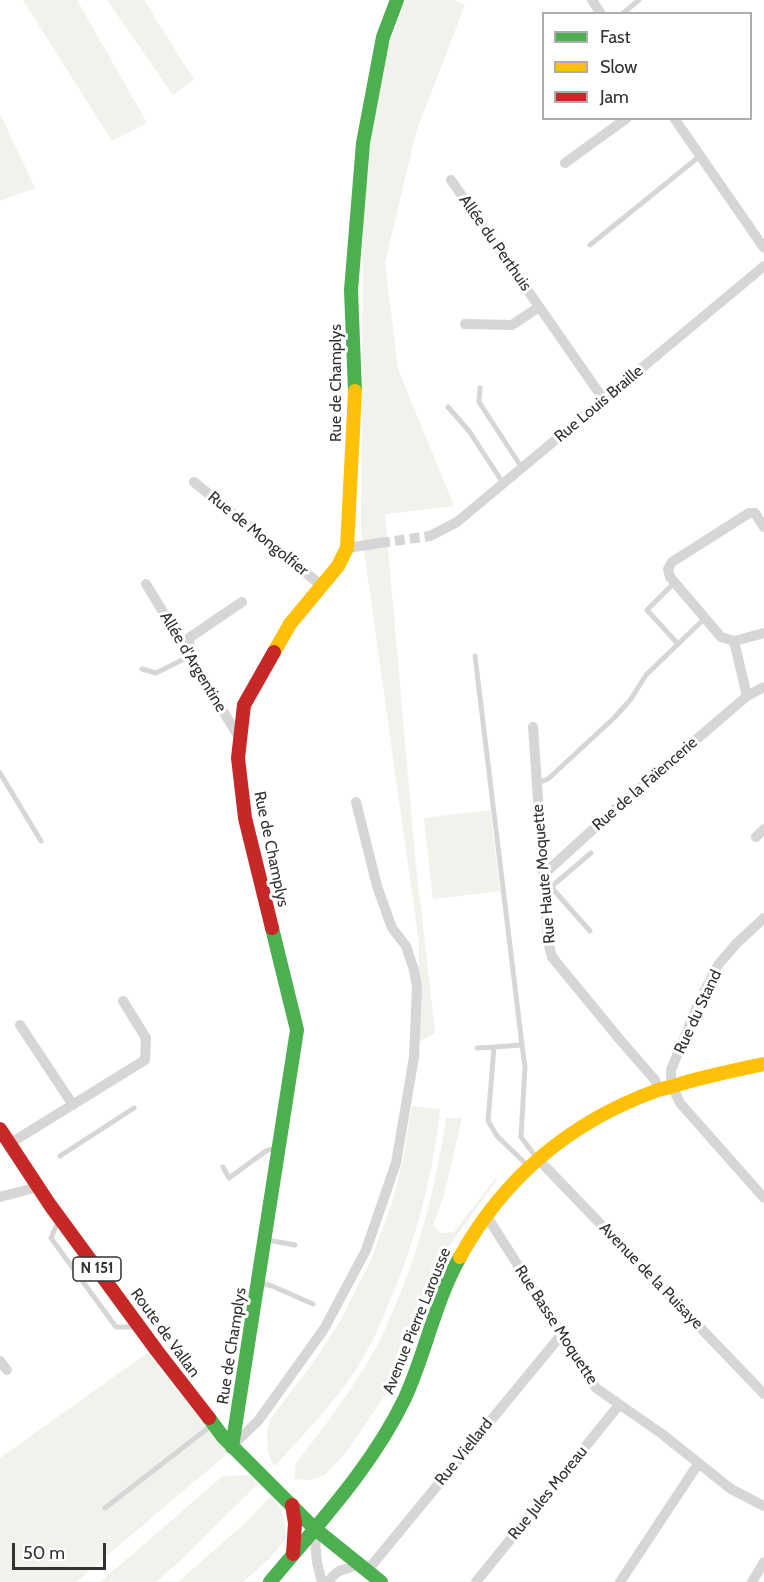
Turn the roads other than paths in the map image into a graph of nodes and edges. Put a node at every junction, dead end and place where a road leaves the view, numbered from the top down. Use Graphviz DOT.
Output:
graph roads {
  1 [pos="397,0"];
  2 [pos="639,0"];
  3 [pos="624,12"];
  4 [pos="624,120"];
  5 [pos="675,120"];
  6 [pos="700,156"];
  7 [pos="566,163"];
  8 [pos="451,180"];
  9 [pos="590,245"];
  10 [pos="764,248"];
  11 [pos="764,266"];
  12 [pos="539,307"];
  13 [pos="465,324"];
  14 [pos="480,388"];
  15 [pos="603,400"];
  16 [pos="448,407"];
  17 [pos="522,468"];
  18 [pos="194,482"];
  19 [pos="503,483"];
  20 [pos="764,527"];
  21 [pos="430,536"];
  22 [pos="381,543"];
  23 [pos="347,548"];
  24 [pos="675,582"];
  25 [pos="146,584"];
  26 [pos="322,586"];
  27 [pos="242,602"];
  28 [pos="705,618"];
  29 [pos="764,633"];
  30 [pos="734,641"];
  31 [pos="678,644"];
  32 [pos="191,656"];
  33 [pos="475,656"];
  34 [pos="142,669"];
  35 [pos="764,687"];
  36 [pos="747,696"];
  37 [pos="533,727"];
  38 [pos="240,739"];
  39 [pos="0,773"];
  40 [pos="537,783"];
  41 [pos="356,802"];
  42 [pos="41,841"];
  43 [pos="591,853"];
  44 [pos="544,874"];
  45 [pos="548,889"];
  46 [pos="764,918"];
  47 [pos="590,931"];
  48 [pos="123,1001"];
  49 [pos="20,1025"];
  50 [pos="522,1045"];
  51 [pos="494,1047"];
  52 [pos="477,1048"];
  53 [pos="764,1064"];
  54 [pos="665,1088"];
  55 [pos="73,1105"];
  56 [pos="134,1108"];
  57 [pos="0,1129"];
  58 [pos="9,1144"];
  59 [pos="280,1146"];
  60 [pos="60,1156"];
  61 [pos="533,1162"];
  62 [pos="223,1167"];
  63 [pos="38,1187"];
  64 [pos="0,1197"];
  65 [pos="764,1197"];
  66 [pos="486,1215"];
  67 [pos="60,1218"];
  68 [pos="265,1240"];
  69 [pos="295,1245"];
  70 [pos="259,1282"];
  71 [pos="313,1304"];
  72 [pos="140,1327"];
  73 [pos="562,1334"];
  74 [pos="764,1394"];
  75 [pos="619,1405"];
  76 [pos="213,1424"];
  77 [pos="228,1442"];
  78 [pos="698,1464"];
  79 [pos="292,1505"];
  80 [pos="764,1506"];
  81 [pos="105,1508"];
  82 [pos="314,1528"];
  83 [pos="293,1554"];
  84 [pos="764,1562"];
  85 [pos="362,1567"];
  86 [pos="270,1582"];
  87 [pos="322,1582"];
  88 [pos="329,1582"];
  89 [pos="381,1582"];
  90 [pos="476,1582"];
  91 [pos="620,1582"];
  92 [pos="752,1582"];
  1 -- 23 [label="street, Rue de Champlys"];
  2 -- 3 [label="lane"];
  4 -- 7 [label="street"];
  5 -- 6 [label="street"];
  6 -- 9 [label="lane"];
  6 -- 10 [label="street"];
  8 -- 12 [label="street, Allée du Perthuis"];
  11 -- 15 [label="street, Rue Louis Braille"];
  12 -- 13 [label="street, Allée du Perthuis"];
  12 -- 15 [label="street, Allée du Perthuis"];
  14 -- 17 [label="lane"];
  15 -- 17 [label="street, Rue Louis Braille"];
  16 -- 19 [label="lane"];
  17 -- 19 [label="street, Rue Louis Braille"];
  18 -- 26 [label="street, Rue de Mongolfier"];
  19 -- 21 [label="street, Rue Louis Braille"];
  20 -- 24 [label="street"];
  22 -- 23 [label="street"];
  23 -- 26 [label="street, Rue de Champlys"];
  24 -- 28 [label="street"];
  24 -- 31 [label="lane"];
  25 -- 32 [label="street, Allée d'Argentine"];
  26 -- 38 [label="street, Rue de Champlys"];
  27 -- 32 [label="street"];
  28 -- 30 [label="street"];
  28 -- 31 [label="lane"];
  29 -- 30 [label="street"];
  30 -- 36 [label="street"];
  31 -- 40 [label="lane"];
  32 -- 34 [label="lane"];
  32 -- 38 [label="street, Allée d'Argentine"];
  33 -- 50 [label="lane"];
  35 -- 36 [label="street, Rue de la Faïencerie"];
  36 -- 44 [label="street, Rue de la Faïencerie"];
  37 -- 40 [label="street, Rue Haute Moquette"];
  38 -- 59 [label="street, Rue de Champlys"];
  39 -- 42 [label="lane"];
  40 -- 44 [label="street, Rue Haute Moquette"];
  41 -- 77 [label="street"];
  43 -- 45 [label="lane"];
  44 -- 45 [label="street, Rue Haute Moquette"];
  45 -- 47 [label="lane"];
  45 -- 54 [label="street, Rue Haute Moquette"];
  46 -- 54 [label="street, Rue du Stand"];
  48 -- 55 [label="street"];
  49 -- 55 [label="street"];
  50 -- 51 [label="lane"];
  50 -- 61 [label="lane"];
  51 -- 52 [label="lane"];
  51 -- 61 [label="lane"];
  53 -- 54 [label="street, Avenue Pierre Larousse"];
  54 -- 61 [label="street, Avenue Pierre Larousse"];
  54 -- 65 [label="street, Rue Haute Moquette"];
  55 -- 58 [label="street"];
  56 -- 60 [label="lane"];
  57 -- 58 [label="street, Route de Vallan / N 151"];
  58 -- 63 [label="street, Route de Vallan / N 151"];
  59 -- 62 [label="lane"];
  59 -- 68 [label="street, Rue de Champlys"];
  61 -- 66 [label="street, Avenue Pierre Larousse"];
  61 -- 74 [label="street, Avenue de la Puisaye"];
  63 -- 64 [label="street"];
  63 -- 67 [label="street, Route de Vallan / N 151"];
  66 -- 73 [label="street, Rue Basse Moquette"];
  66 -- 82 [label="street, Avenue Pierre Larousse"];
  67 -- 72 [label="street, Route de Vallan / N 151"];
  67 -- 72 [label="lane"];
  68 -- 69 [label="lane"];
  68 -- 70 [label="street, Rue de Champlys"];
  70 -- 71 [label="lane"];
  70 -- 77 [label="street, Rue de Champlys"];
  72 -- 76 [label="street, Route de Vallan / N 151"];
  73 -- 75 [label="street, Rue Basse Moquette"];
  73 -- 85 [label="street, Rue Viellard"];
  75 -- 78 [label="street, Rue Basse Moquette"];
  75 -- 90 [label="street, Rue Jules Moreau"];
  76 -- 77 [label="street, Route de Vallan / N 151"];
  76 -- 81 [label="lane"];
  77 -- 79 [label="street, N 151"];
  78 -- 80 [label="street, Rue Basse Moquette"];
  78 -- 91 [label="street"];
  79 -- 82 [label="street, N 151"];
  79 -- 83 [label="street"];
  82 -- 83 [label="street, Avenue Pierre Larousse"];
  82 -- 85 [label="street, N 151"];
  82 -- 87 [label="street"];
  83 -- 86 [label="street, Avenue Pierre Larousse"];
  84 -- 92 [label="street"];
  85 -- 88 [label="street"];
  85 -- 89 [label="street, N 151"];
}
